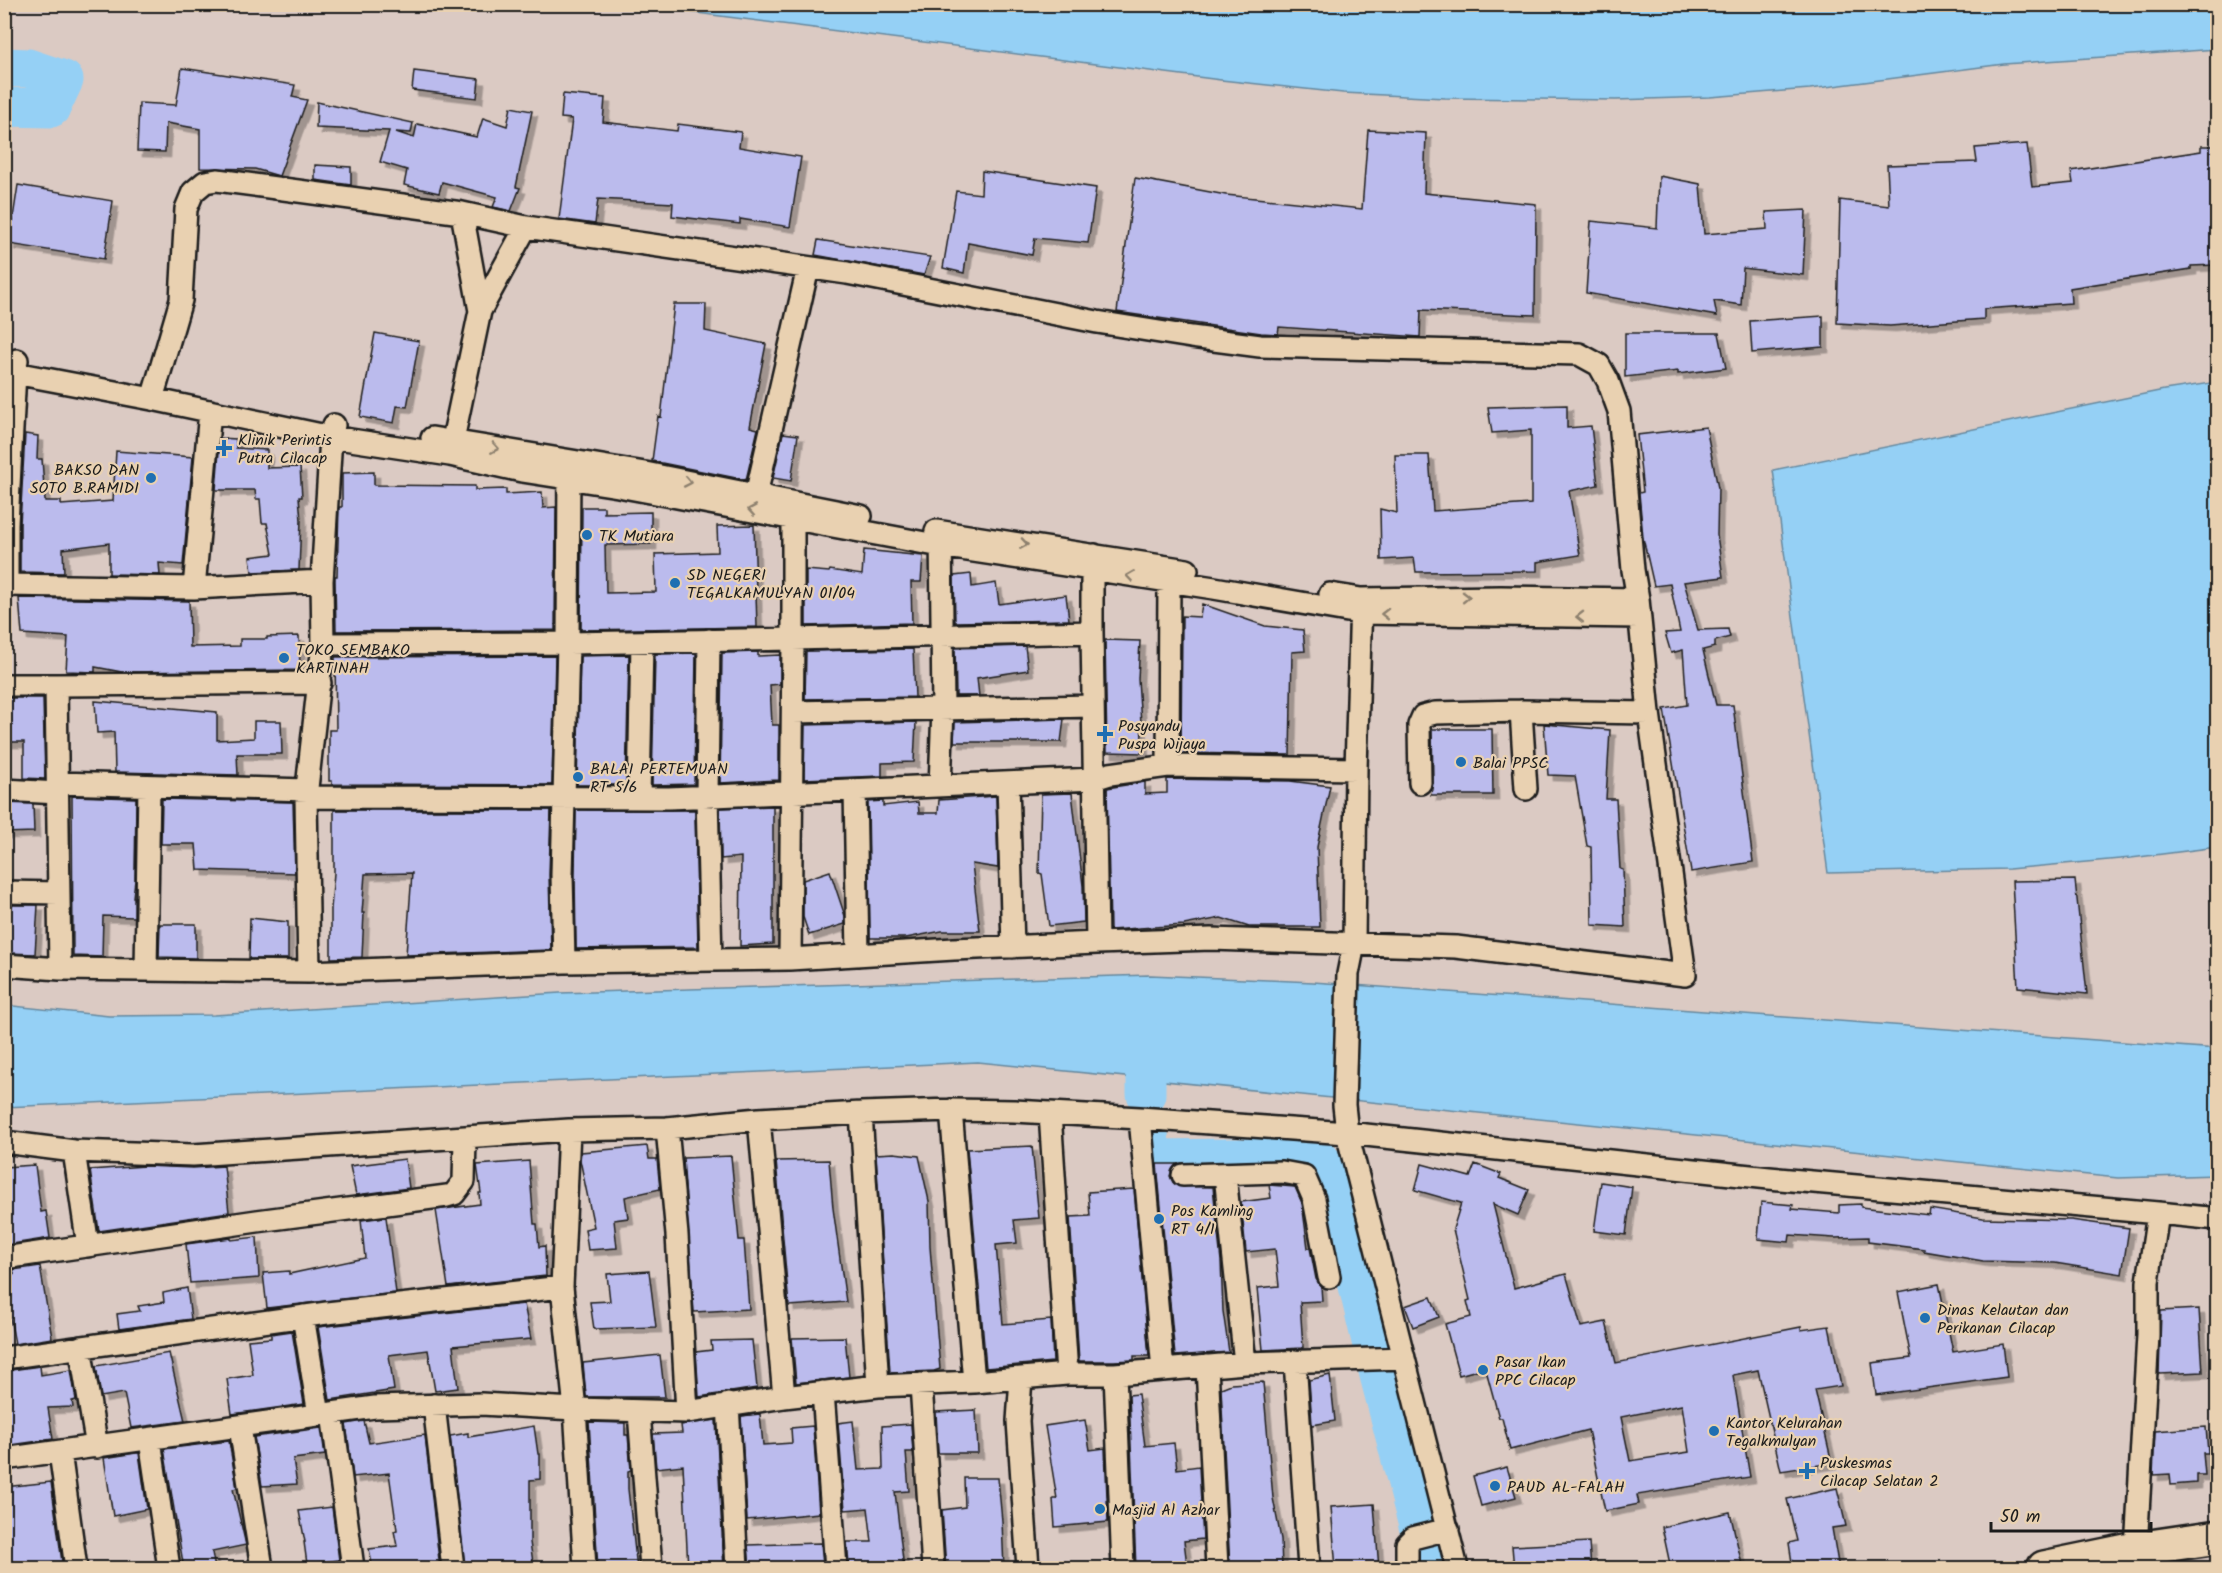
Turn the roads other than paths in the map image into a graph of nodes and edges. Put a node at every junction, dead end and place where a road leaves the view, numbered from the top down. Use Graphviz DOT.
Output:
graph roads {
  1 [pos="462,213"];
  2 [pos="526,226"];
  3 [pos="808,268"];
  4 [pos="480,310"];
  5 [pos="10,365"];
  6 [pos="154,393"];
  7 [pos="210,411"];
  8 [pos="332,430"];
  9 [pos="451,448"];
  10 [pos="568,470"];
  11 [pos="756,495"];
  12 [pos="795,510"];
  13 [pos="941,539"];
  14 [pos="1093,563"];
  15 [pos="322,581"];
  16 [pos="1169,581"];
  17 [pos="1213,581"];
  18 [pos="6,585"];
  19 [pos="194,588"];
  20 [pos="1360,606"];
  21 [pos="1638,608"];
  22 [pos="1092,632"];
  23 [pos="941,635"];
  24 [pos="793,639"];
  25 [pos="709,640"];
  26 [pos="642,642"];
  27 [pos="568,643"];
  28 [pos="323,644"];
  29 [pos="320,683"];
  30 [pos="4,685"];
  31 [pos="56,685"];
  32 [pos="1093,706"];
  33 [pos="943,709"];
  34 [pos="1521,711"];
  35 [pos="793,712"];
  36 [pos="1649,713"];
  37 [pos="1168,766"];
  38 [pos="1356,769"];
  39 [pos="1094,779"];
  40 [pos="1008,783"];
  41 [pos="1420,783"];
  42 [pos="149,786"];
  43 [pos="940,786"];
  44 [pos="58,788"];
  45 [pos="1526,789"];
  46 [pos="4,790"];
  47 [pos="855,790"];
  48 [pos="791,792"];
  49 [pos="307,794"];
  50 [pos="707,796"];
  51 [pos="564,797"];
  52 [pos="639,797"];
  53 [pos="4,892"];
  54 [pos="59,893"];
  55 [pos="1097,943"];
  56 [pos="1354,944"];
  57 [pos="1013,947"];
  58 [pos="858,955"];
  59 [pos="790,959"];
  60 [pos="711,960"];
  61 [pos="564,962"];
  62 [pos="4,965"];
  63 [pos="60,969"];
  64 [pos="146,970"];
  65 [pos="309,972"];
  66 [pos="951,1110"];
  67 [pos="861,1113"];
  68 [pos="1050,1113"];
  69 [pos="1140,1118"];
  70 [pos="759,1119"];
  71 [pos="667,1128"];
  72 [pos="569,1130"];
  73 [pos="1347,1133"];
  74 [pos="465,1138"];
  75 [pos="4,1142"];
  76 [pos="74,1151"];
  77 [pos="1183,1175"];
  78 [pos="1225,1175"];
  79 [pos="2158,1213"];
  80 [pos="2217,1219"];
  81 [pos="88,1246"];
  82 [pos="4,1258"];
  83 [pos="1329,1277"];
  84 [pos="562,1287"];
  85 [pos="303,1316"];
  86 [pos="80,1347"];
  87 [pos="4,1358"];
  88 [pos="1397,1358"];
  89 [pos="1295,1361"];
  90 [pos="1245,1363"];
  91 [pos="1207,1366"];
  92 [pos="1162,1370"];
  93 [pos="1068,1374"];
  94 [pos="1115,1374"];
  95 [pos="1021,1378"];
  96 [pos="974,1382"];
  97 [pos="921,1384"];
  98 [pos="878,1386"];
  99 [pos="823,1392"];
  100 [pos="784,1397"];
  101 [pos="728,1404"];
  102 [pos="434,1405"];
  103 [pos="575,1409"];
  104 [pos="639,1412"];
  105 [pos="687,1412"];
  106 [pos="326,1414"];
  107 [pos="240,1427"];
  108 [pos="150,1440"];
  109 [pos="97,1447"];
  110 [pos="60,1452"];
  111 [pos="4,1460"];
  112 [pos="1431,1533"];
  113 [pos="2217,1537"];
  114 [pos="2136,1549"];
  115 [pos="76,1569"];
  116 [pos="169,1569"];
  117 [pos="262,1569"];
  118 [pos="353,1569"];
  119 [pos="453,1569"];
  120 [pos="585,1569"];
  121 [pos="651,1569"];
  122 [pos="737,1569"];
  123 [pos="836,1569"];
  124 [pos="933,1569"];
  125 [pos="1028,1569"];
  126 [pos="1123,1569"];
  127 [pos="1216,1569"];
  128 [pos="1309,1569"];
  129 [pos="1407,1569"];
  130 [pos="1457,1569"];
  131 [pos="2044,1569"];
  1 -- 2 [label="street"];
  1 -- 4 [label="street"];
  1 -- 6 [label="street"];
  2 -- 3 [label="street"];
  2 -- 4 [label="street"];
  3 -- 11 [label="street"];
  3 -- 21 [label="street"];
  4 -- 9 [label="street"];
  5 -- 6 [label="street"];
  5 -- 18 [label="street"];
  6 -- 7 [label="street"];
  6 -- 8 [label="street"];
  7 -- 8 [label="street"];
  7 -- 19 [label="street"];
  8 -- 9 [label="street"];
  8 -- 15 [label="street"];
  9 -- 10 [label="street"];
  10 -- 11 [label="street, one-way"];
  12 -- 10 [label="street, one-way"];
  10 -- 27 [label="street"];
  11 -- 12 [label="street"];
  12 -- 13 [label="street"];
  12 -- 24 [label="street"];
  13 -- 14 [label="street"];
  13 -- 23 [label="street"];
  16 -- 14 [label="street, one-way"];
  14 -- 17 [label="street"];
  14 -- 22 [label="street"];
  15 -- 19 [label="street"];
  15 -- 28 [label="street"];
  16 -- 17 [label="street"];
  16 -- 37 [label="street"];
  17 -- 20 [label="street"];
  18 -- 19 [label="street"];
  20 -- 21 [label="street"];
  20 -- 38 [label="street"];
  21 -- 36 [label="street"];
  22 -- 23 [label="street"];
  22 -- 32 [label="street"];
  23 -- 24 [label="street"];
  23 -- 33 [label="street"];
  24 -- 25 [label="street"];
  24 -- 35 [label="street"];
  25 -- 26 [label="street"];
  25 -- 50 [label="street"];
  26 -- 27 [label="street"];
  26 -- 52 [label="street"];
  27 -- 28 [label="street"];
  27 -- 51 [label="street"];
  28 -- 29 [label="street"];
  29 -- 31 [label="street"];
  29 -- 49 [label="street"];
  30 -- 31 [label="street"];
  31 -- 44 [label="street"];
  32 -- 33 [label="street"];
  32 -- 39 [label="street"];
  33 -- 35 [label="street"];
  33 -- 43 [label="street"];
  34 -- 36 [label="street"];
  34 -- 41 [label="street"];
  34 -- 45 [label="street"];
  35 -- 48 [label="street"];
  36 -- 56 [label="street"];
  37 -- 38 [label="street"];
  37 -- 39 [label="street"];
  38 -- 56 [label="street"];
  39 -- 40 [label="street"];
  39 -- 55 [label="street"];
  40 -- 43 [label="street"];
  40 -- 57 [label="street"];
  42 -- 44 [label="street"];
  42 -- 49 [label="street"];
  42 -- 64 [label="street"];
  43 -- 47 [label="street"];
  44 -- 46 [label="street"];
  44 -- 54 [label="street"];
  47 -- 48 [label="street"];
  47 -- 58 [label="street"];
  48 -- 50 [label="street"];
  48 -- 59 [label="street"];
  49 -- 51 [label="street"];
  49 -- 65 [label="street"];
  50 -- 52 [label="street"];
  50 -- 60 [label="street"];
  51 -- 52 [label="street"];
  51 -- 61 [label="street"];
  53 -- 54 [label="street"];
  54 -- 63 [label="street"];
  55 -- 56 [label="street"];
  55 -- 57 [label="street"];
  56 -- 73 [label="street"];
  57 -- 58 [label="street"];
  58 -- 59 [label="street"];
  59 -- 60 [label="street"];
  60 -- 61 [label="street"];
  61 -- 65 [label="street"];
  62 -- 63 [label="street"];
  63 -- 64 [label="street"];
  64 -- 65 [label="street"];
  66 -- 67 [label="street"];
  66 -- 68 [label="street"];
  66 -- 96 [label="street"];
  67 -- 70 [label="street"];
  67 -- 98 [label="street"];
  68 -- 69 [label="street"];
  68 -- 93 [label="street"];
  69 -- 73 [label="street"];
  69 -- 92 [label="street"];
  70 -- 71 [label="street"];
  70 -- 100 [label="street"];
  71 -- 72 [label="street"];
  71 -- 105 [label="street"];
  72 -- 74 [label="street"];
  72 -- 84 [label="street"];
  73 -- 79 [label="street"];
  73 -- 88 [label="street"];
  74 -- 76 [label="street"];
  74 -- 81 [label="street"];
  75 -- 76 [label="street"];
  76 -- 81 [label="street"];
  77 -- 78 [label="street"];
  78 -- 83 [label="street"];
  78 -- 90 [label="street"];
  79 -- 80 [label="street"];
  79 -- 114 [label="street"];
  81 -- 82 [label="street"];
  84 -- 85 [label="street"];
  84 -- 103 [label="street"];
  85 -- 86 [label="street"];
  85 -- 106 [label="street"];
  86 -- 87 [label="street"];
  86 -- 109 [label="street"];
  88 -- 89 [label="street"];
  88 -- 112 [label="street"];
  89 -- 90 [label="street"];
  89 -- 128 [label="street"];
  90 -- 91 [label="street"];
  91 -- 92 [label="street"];
  91 -- 127 [label="street"];
  92 -- 94 [label="street"];
  93 -- 94 [label="street"];
  93 -- 95 [label="street"];
  94 -- 126 [label="street"];
  95 -- 96 [label="street"];
  95 -- 125 [label="street"];
  96 -- 97 [label="street"];
  97 -- 98 [label="street"];
  97 -- 124 [label="street"];
  98 -- 99 [label="street"];
  99 -- 100 [label="street"];
  99 -- 123 [label="street"];
  100 -- 101 [label="street"];
  101 -- 105 [label="street"];
  101 -- 122 [label="street"];
  102 -- 103 [label="street"];
  102 -- 106 [label="street"];
  102 -- 119 [label="street"];
  103 -- 104 [label="street"];
  103 -- 120 [label="street"];
  104 -- 105 [label="street"];
  104 -- 121 [label="street"];
  106 -- 107 [label="street"];
  106 -- 118 [label="street"];
  107 -- 108 [label="street"];
  107 -- 117 [label="street"];
  108 -- 109 [label="street"];
  108 -- 116 [label="street"];
  109 -- 110 [label="street"];
  110 -- 111 [label="street"];
  110 -- 115 [label="street"];
  112 -- 129 [label="street"];
  112 -- 130 [label="street"];
  113 -- 114 [label="highway"];
  114 -- 131 [label="highway"];
}
